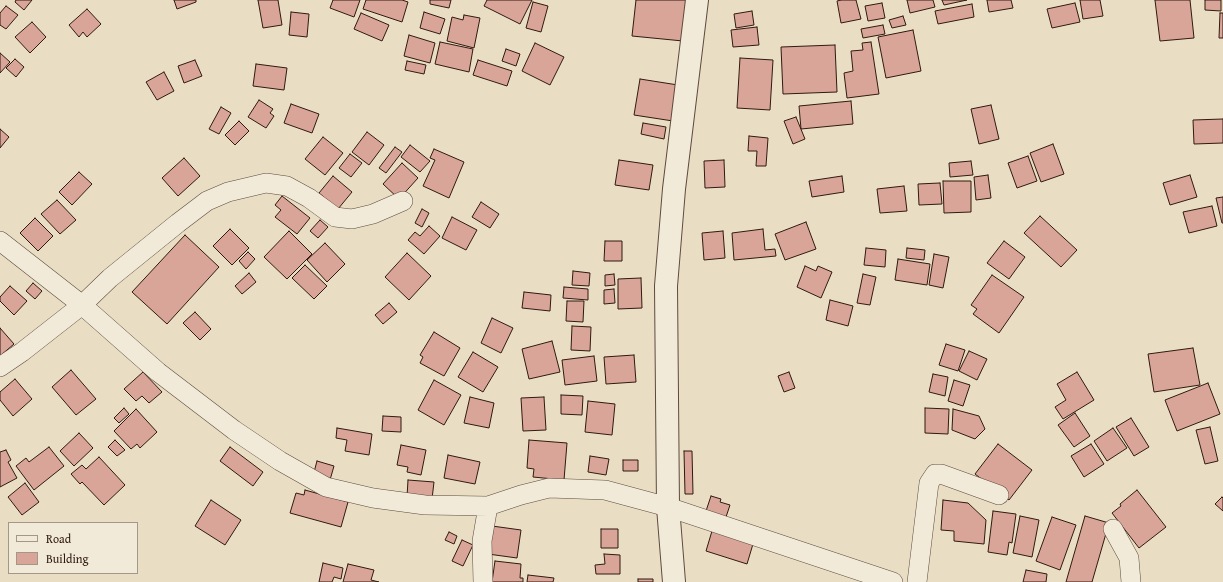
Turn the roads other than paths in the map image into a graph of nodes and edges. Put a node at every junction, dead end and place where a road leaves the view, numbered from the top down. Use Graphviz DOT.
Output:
graph roads {
  1 [pos="697,0"];
  2 [pos="403,201"];
  3 [pos="0,241"];
  4 [pos="82,305"];
  5 [pos="0,367"];
  6 [pos="999,495"];
  7 [pos="488,506"];
  8 [pos="668,507"];
  9 [pos="1113,529"];
  10 [pos="484,582"];
  11 [pos="674,582"];
  12 [pos="893,582"];
  13 [pos="918,582"];
  14 [pos="1131,582"];
  1 -- 8 [label="street"];
  2 -- 4 [label="street"];
  3 -- 4 [label="street"];
  4 -- 5 [label="street"];
  4 -- 7 [label="street"];
  6 -- 13 [label="street"];
  7 -- 8 [label="street"];
  7 -- 10 [label="street"];
  8 -- 11 [label="street"];
  8 -- 12 [label="street"];
  9 -- 14 [label="street"];
}
